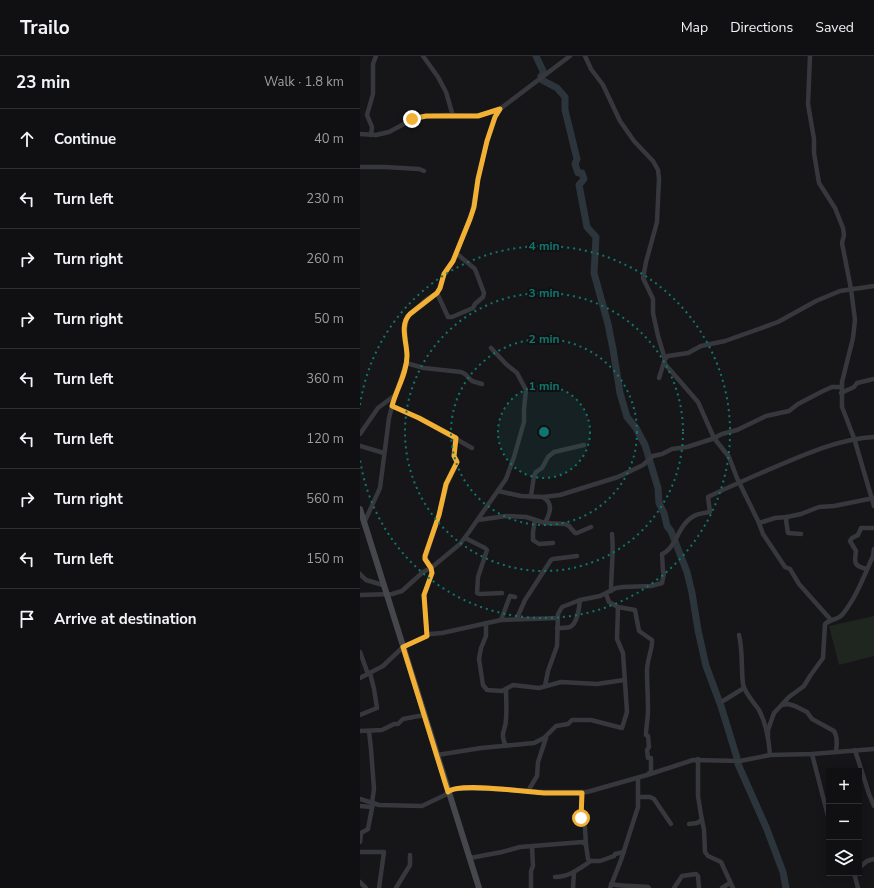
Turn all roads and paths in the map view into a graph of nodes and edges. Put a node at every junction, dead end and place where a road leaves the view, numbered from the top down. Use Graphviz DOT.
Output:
graph roads {
  1 [pos="376,56"];
  2 [pos="423,56"];
  3 [pos="562,56"];
  4 [pos="570,56"];
  5 [pos="585,56"];
  6 [pos="810,56"];
  7 [pos="561,63"];
  8 [pos="500,109"];
  9 [pos="453,116"];
  10 [pos="360,134"];
  11 [pos="371,135"];
  12 [pos="360,167"];
  13 [pos="424,171"];
  14 [pos="456,253"];
  15 [pos="874,286"];
  16 [pos="851,289"];
  17 [pos="437,293"];
  18 [pos="491,348"];
  19 [pos="665,360"];
  20 [pos="406,363"];
  21 [pos="659,378"];
  22 [pos="874,379"];
  23 [pos="482,384"];
  24 [pos="842,387"];
  25 [pos="841,393"];
  26 [pos="395,395"];
  27 [pos="392,406"];
  28 [pos="360,434"];
  29 [pos="874,437"];
  30 [pos="456,438"];
  31 [pos="714,438"];
  32 [pos="854,438"];
  33 [pos="584,445"];
  34 [pos="360,446"];
  35 [pos="472,448"];
  36 [pos="384,453"];
  37 [pos="739,483"];
  38 [pos="498,492"];
  39 [pos="531,496"];
  40 [pos="543,497"];
  41 [pos="873,498"];
  42 [pos="874,506"];
  43 [pos="360,509"];
  44 [pos="787,517"];
  45 [pos="478,520"];
  46 [pos="535,520"];
  47 [pos="364,523"];
  48 [pos="545,523"];
  49 [pos="759,523"];
  50 [pos="591,527"];
  51 [pos="874,528"];
  52 [pos="612,534"];
  53 [pos="801,534"];
  54 [pos="465,538"];
  55 [pos="553,543"];
  56 [pos="874,549"];
  57 [pos="577,556"];
  58 [pos="431,568"];
  59 [pos="867,569"];
  60 [pos="360,574"];
  61 [pos="383,585"];
  62 [pos="608,592"];
  63 [pos="502,593"];
  64 [pos="360,595"];
  65 [pos="386,595"];
  66 [pos="515,597"];
  67 [pos="580,600"];
  68 [pos="618,608"];
  69 [pos="517,618"];
  70 [pos="558,618"];
  71 [pos="501,620"];
  72 [pos="831,620"];
  73 [pos="486,623"];
  74 [pos="557,628"];
  75 [pos="739,635"];
  76 [pos="427,636"];
  77 [pos="403,647"];
  78 [pos="360,652"];
  79 [pos="369,674"];
  80 [pos="360,678"];
  81 [pos="624,680"];
  82 [pos="545,686"];
  83 [pos="744,688"];
  84 [pos="506,690"];
  85 [pos="723,701"];
  86 [pos="781,706"];
  87 [pos="360,715"];
  88 [pos="424,715"];
  89 [pos="369,730"];
  90 [pos="360,731"];
  91 [pos="503,733"];
  92 [pos="546,736"];
  93 [pos="768,739"];
  94 [pos="506,746"];
  95 [pos="497,747"];
  96 [pos="874,749"];
  97 [pos="855,750"];
  98 [pos="836,751"];
  99 [pos="812,754"];
  100 [pos="437,755"];
  101 [pos="770,755"];
  102 [pos="698,759"];
  103 [pos="647,775"];
  104 [pos="638,778"];
  105 [pos="528,791"];
  106 [pos="448,792"];
  107 [pos="582,793"];
  108 [pos="869,794"];
  109 [pos="639,797"];
  110 [pos="874,798"];
  111 [pos="360,799"];
  112 [pos="372,805"];
  113 [pos="360,806"];
  114 [pos="874,806"];
  115 [pos="826,808"];
  116 [pos="702,820"];
  117 [pos="671,824"];
  118 [pos="689,824"];
  119 [pos="360,844"];
  120 [pos="586,845"];
  121 [pos="532,846"];
  122 [pos="360,852"];
  123 [pos="624,852"];
  124 [pos="410,856"];
  125 [pos="470,858"];
  126 [pos="874,859"];
  127 [pos="591,862"];
  128 [pos="862,865"];
  129 [pos="574,872"];
  130 [pos="855,876"];
  131 [pos="555,877"];
  132 [pos="360,882"];
  133 [pos="730,883"];
  134 [pos="611,886"];
  135 [pos="366,888"];
  136 [pos="379,888"];
  137 [pos="396,888"];
  138 [pos="479,888"];
  139 [pos="531,888"];
  140 [pos="573,888"];
  141 [pos="648,888"];
  142 [pos="674,888"];
  143 [pos="699,888"];
  144 [pos="722,888"];
  145 [pos="733,888"];
  146 [pos="858,888"];
  1 -- 11 [label="street"];
  2 -- 9 [label="street"];
  3 -- 7 [label="street"];
  4 -- 7 [label="street"];
  5 -- 19 [label="street"];
  6 -- 16 [label="street"];
  7 -- 8 [label="street"];
  8 -- 9 [label="street"];
  8 -- 14 [label="street"];
  9 -- 11 [label="street"];
  10 -- 11 [label="street"];
  12 -- 13 [label="street"];
  14 -- 17 [label="street"];
  14 -- 17 [label="street"];
  15 -- 16 [label="street"];
  16 -- 19 [label="street"];
  16 -- 24 [label="street"];
  17 -- 20 [label="street"];
  18 -- 38 [label="street"];
  19 -- 21 [label="street"];
  19 -- 31 [label="street"];
  20 -- 23 [label="street"];
  20 -- 26 [label="street"];
  22 -- 25 [label="street"];
  24 -- 25 [label="street"];
  24 -- 31 [label="street"];
  25 -- 32 [label="street"];
  26 -- 27 [label="street"];
  26 -- 28 [label="street"];
  27 -- 30 [label="street"];
  27 -- 36 [label="street"];
  29 -- 32 [label="street"];
  30 -- 35 [label="street"];
  30 -- 58 [label="street"];
  31 -- 37 [label="street"];
  31 -- 40 [label="street"];
  32 -- 37 [label="street"];
  32 -- 41 [label="street"];
  33 -- 39 [label="street"];
  34 -- 36 [label="street"];
  36 -- 47 [label="street"];
  37 -- 49 [label="street"];
  37 -- 62 [label="street"];
  38 -- 39 [label="street"];
  38 -- 45 [label="street"];
  39 -- 40 [label="street"];
  40 -- 48 [label="street"];
  41 -- 42 [label="street"];
  41 -- 44 [label="street"];
  43 -- 47 [label="street"];
  44 -- 49 [label="street"];
  44 -- 53 [label="street"];
  45 -- 46 [label="street"];
  45 -- 54 [label="street"];
  46 -- 48 [label="street"];
  46 -- 55 [label="street"];
  47 -- 61 [label="street"];
  48 -- 50 [label="street"];
  49 -- 72 [label="street"];
  51 -- 59 [label="street"];
  52 -- 62 [label="street"];
  54 -- 58 [label="street"];
  54 -- 63 [label="street"];
  56 -- 59 [label="street"];
  57 -- 69 [label="street"];
  58 -- 65 [label="street"];
  58 -- 76 [label="street"];
  59 -- 72 [label="street"];
  60 -- 61 [label="street"];
  61 -- 65 [label="street"];
  62 -- 67 [label="street"];
  62 -- 68 [label="street"];
  64 -- 65 [label="street"];
  65 -- 77 [label="street"];
  66 -- 71 [label="street"];
  67 -- 70 [label="street"];
  67 -- 74 [label="street"];
  68 -- 81 [label="street"];
  68 -- 103 [label="street"];
  69 -- 70 [label="street"];
  69 -- 71 [label="street"];
  70 -- 74 [label="street"];
  71 -- 73 [label="street"];
  72 -- 86 [label="street"];
  73 -- 76 [label="street"];
  73 -- 84 [label="street"];
  74 -- 82 [label="street"];
  75 -- 83 [label="street"];
  76 -- 77 [label="street"];
  77 -- 79 [label="street"];
  77 -- 88 [label="street"];
  78 -- 79 [label="street"];
  79 -- 80 [label="street"];
  79 -- 87 [label="street"];
  81 -- 82 [label="street"];
  81 -- 92 [label="street"];
  82 -- 84 [label="street"];
  83 -- 85 [label="street"];
  83 -- 93 [label="street"];
  84 -- 91 [label="street"];
  86 -- 93 [label="street"];
  86 -- 98 [label="street"];
  88 -- 89 [label="street"];
  88 -- 100 [label="street"];
  89 -- 90 [label="street"];
  89 -- 112 [label="street"];
  91 -- 94 [label="street"];
  91 -- 95 [label="street"];
  92 -- 94 [label="street"];
  92 -- 105 [label="street"];
  93 -- 101 [label="street"];
  94 -- 95 [label="street"];
  95 -- 100 [label="street"];
  96 -- 97 [label="street"];
  97 -- 98 [label="street"];
  97 -- 108 [label="street"];
  98 -- 99 [label="street"];
  99 -- 101 [label="street"];
  99 -- 115 [label="street"];
  100 -- 106 [label="street"];
  101 -- 102 [label="street"];
  102 -- 103 [label="street"];
  102 -- 116 [label="street"];
  103 -- 104 [label="street"];
  104 -- 107 [label="street"];
  104 -- 109 [label="street"];
  105 -- 106 [label="street"];
  105 -- 107 [label="street"];
  106 -- 112 [label="street"];
  106 -- 125 [label="street"];
  107 -- 120 [label="street"];
  108 -- 110 [label="street"];
  108 -- 114 [label="street"];
  109 -- 117 [label="street"];
  109 -- 123 [label="street"];
  111 -- 112 [label="street"];
  112 -- 113 [label="street"];
  112 -- 119 [label="street"];
  116 -- 118 [label="street"];
  116 -- 133 [label="street"];
  119 -- 122 [label="street"];
  120 -- 121 [label="street"];
  120 -- 127 [label="street"];
  121 -- 125 [label="street"];
  121 -- 139 [label="street"];
  122 -- 136 [label="street"];
  123 -- 127 [label="street"];
  123 -- 134 [label="street"];
  124 -- 137 [label="street"];
  125 -- 138 [label="street"];
  126 -- 128 [label="street"];
  127 -- 129 [label="street"];
  129 -- 131 [label="street"];
  129 -- 140 [label="street"];
  130 -- 146 [label="street"];
  132 -- 135 [label="street"];
  133 -- 144 [label="street"];
  133 -- 145 [label="street"];
  134 -- 141 [label="street"];
  142 -- 143 [label="street"];
}
